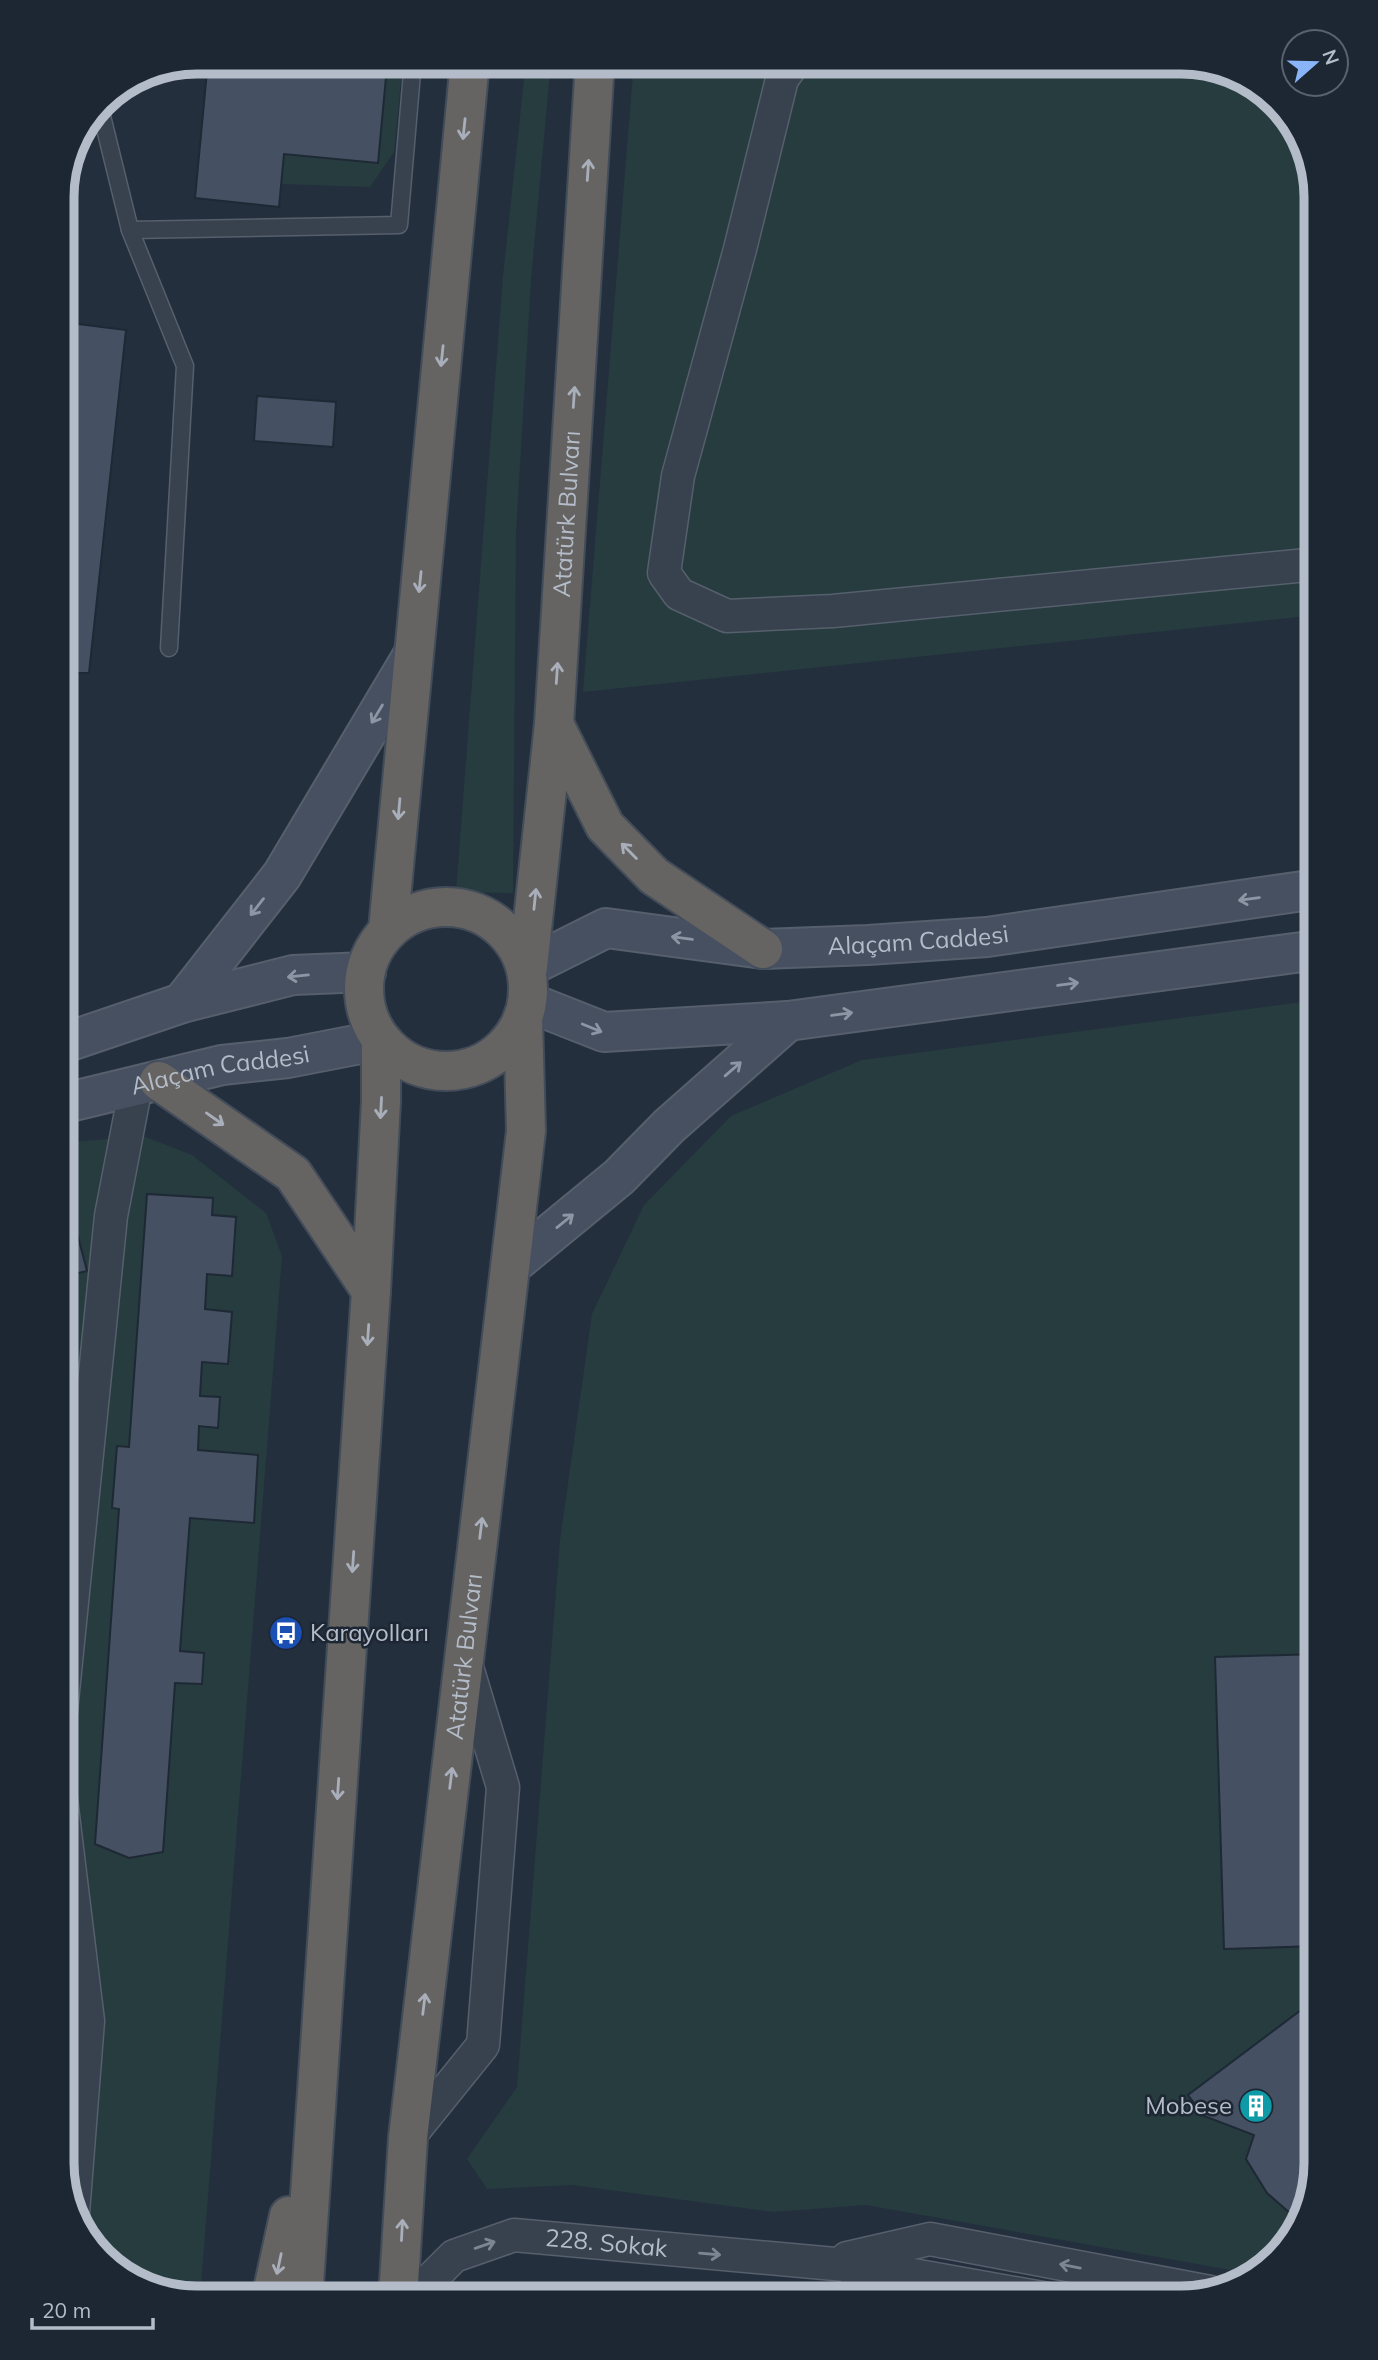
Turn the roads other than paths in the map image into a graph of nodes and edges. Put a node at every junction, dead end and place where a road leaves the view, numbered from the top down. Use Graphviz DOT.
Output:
graph roads {
  1 [pos="411,74"];
  2 [pos="469,74"];
  3 [pos="594,74"];
  4 [pos="786,74"];
  5 [pos="102,118"];
  6 [pos="130,230"];
  7 [pos="1304,565"];
  8 [pos="169,648"];
  9 [pos="413,655"];
  10 [pos="554,724"];
  11 [pos="1304,891"];
  12 [pos="388,930"];
  13 [pos="763,949"];
  14 [pos="1304,952"];
  15 [pos="366,972"];
  16 [pos="526,995"];
  17 [pos="182,1003"];
  18 [pos="788,1021"];
  19 [pos="74,1040"];
  20 [pos="381,1040"];
  21 [pos="147,1083"];
  22 [pos="74,1101"];
  23 [pos="512,1265"];
  24 [pos="371,1291"];
  25 [pos="74,1582"];
  26 [pos="465,1660"];
  27 [pos="74,1906"];
  28 [pos="319,2077"];
  29 [pos="408,2138"];
  30 [pos="75,2182"];
  31 [pos="820,2264"];
  32 [pos="867,2267"];
  33 [pos="274,2286"];
  34 [pos="304,2286"];
  35 [pos="399,2286"];
  36 [pos="424,2286"];
  37 [pos="856,2286"];
  38 [pos="974,2286"];
  39 [pos="1178,2286"];
  1 -- 6 [label="lane"];
  2 -- 9 [label="highway, one-way"];
  10 -- 3 [label="highway, Atatürk Bulvarı, one-way"];
  4 -- 7 [label="street"];
  5 -- 6 [label="lane"];
  6 -- 8 [label="lane"];
  9 -- 12 [label="highway, one-way"];
  9 -- 17 [label="main road, one-way"];
  13 -- 10 [label="highway, one-way"];
  16 -- 10 [label="highway, Atatürk Bulvarı, one-way"];
  11 -- 13 [label="main road, Alaçam Caddesi, one-way"];
  12 -- 15 [label="highway"];
  12 -- 16 [label="highway"];
  13 -- 16 [label="main road, Alaçam Caddesi, one-way"];
  18 -- 14 [label="main road, one-way"];
  15 -- 17 [label="main road, one-way"];
  15 -- 20 [label="highway"];
  16 -- 18 [label="main road, one-way"];
  16 -- 20 [label="highway"];
  16 -- 23 [label="highway, Atatürk Bulvarı"];
  17 -- 19 [label="main road"];
  23 -- 18 [label="main road, one-way"];
  20 -- 21 [label="main road, Alaçam Caddesi"];
  20 -- 24 [label="highway, one-way"];
  21 -- 22 [label="main road, Alaçam Caddesi"];
  21 -- 24 [label="highway, one-way"];
  21 -- 25 [label="street"];
  26 -- 23 [label="highway, Atatürk Bulvarı, one-way"];
  24 -- 28 [label="highway, one-way"];
  29 -- 26 [label="highway, Atatürk Bulvarı, one-way"];
  26 -- 29 [label="street"];
  27 -- 30 [label="street"];
  28 -- 33 [label="highway, one-way"];
  28 -- 34 [label="highway"];
  35 -- 29 [label="highway, Atatürk Bulvarı, one-way"];
  31 -- 32 [label="street, 228. Sokak"];
  36 -- 31 [label="street, 228. Sokak, one-way"];
  39 -- 31 [label="street, 228. Sokak, one-way"];
  32 -- 37 [label="street"];
  32 -- 38 [label="street, 228. Sokak"];
}
